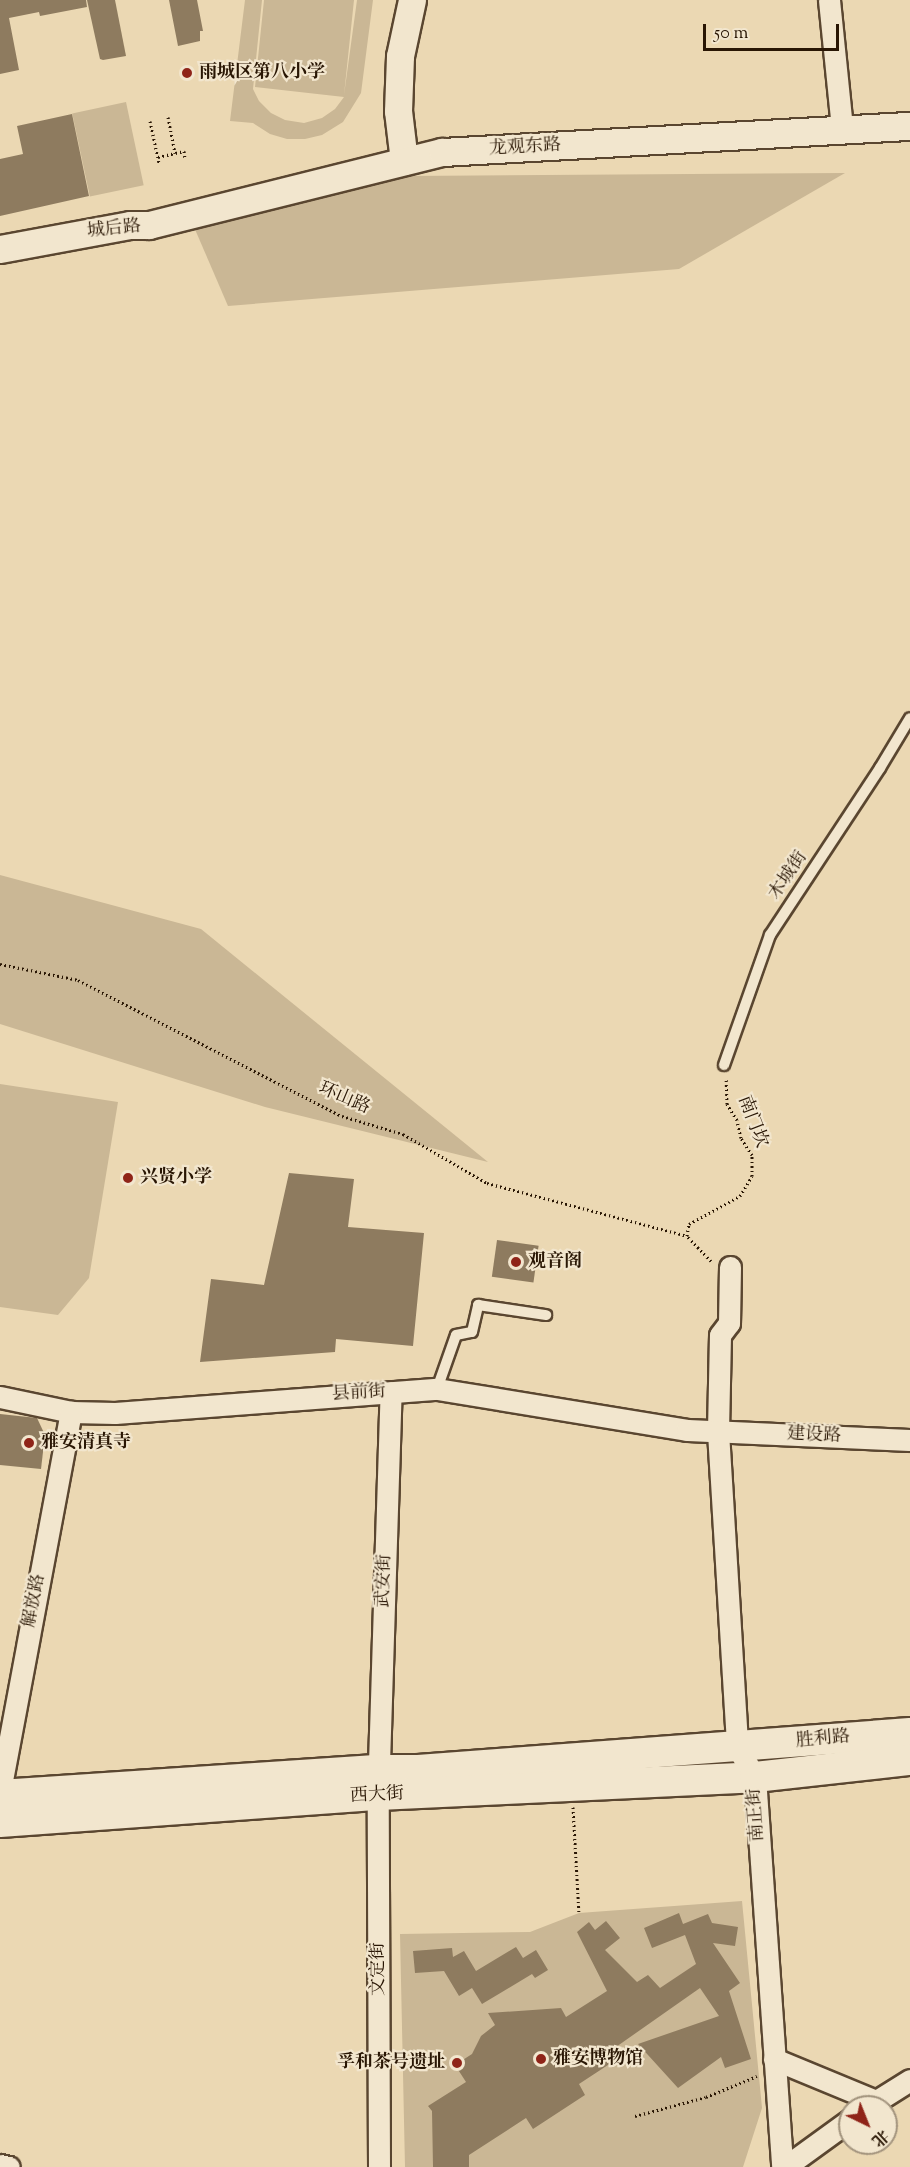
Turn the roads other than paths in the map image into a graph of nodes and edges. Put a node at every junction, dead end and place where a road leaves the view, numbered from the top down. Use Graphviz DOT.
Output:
graph roads {
  1 [pos="412,0"];
  2 [pos="829,0"];
  3 [pos="910,126"];
  4 [pos="842,129"];
  5 [pos="404,161"];
  6 [pos="149,225"];
  7 [pos="0,249"];
  8 [pos="0,264"];
  9 [pos="910,718"];
  10 [pos="724,1065"];
  11 [pos="724,1268"];
  12 [pos="546,1315"];
  13 [pos="437,1389"];
  14 [pos="391,1392"];
  15 [pos="0,1397"];
  16 [pos="71,1412"];
  17 [pos="718,1431"];
  18 [pos="910,1440"];
  19 [pos="910,1733"];
  20 [pos="737,1747"];
  21 [pos="910,1760"];
  22 [pos="755,1777"];
  23 [pos="379,1783"];
  24 [pos="0,1793"];
  25 [pos="0,1822"];
  26 [pos="774,2059"];
  27 [pos="910,2080"];
  28 [pos="852,2095"];
  29 [pos="886,2095"];
  30 [pos="838,2129"];
  31 [pos="0,2165"];
  32 [pos="9,2167"];
  33 [pos="379,2167"];
  34 [pos="784,2167"];
  1 -- 5 [label="street"];
  2 -- 4 [label="street"];
  3 -- 4 [label="street, 龙观东路"];
  4 -- 5 [label="street, 龙观东路"];
  5 -- 6 [label="street, 龙观东路"];
  6 -- 7 [label="street, 城后路"];
  6 -- 8 [label="street, 城后路"];
  9 -- 10 [label="lane, 木城街"];
  11 -- 17 [label="street, 南正街"];
  12 -- 13 [label="lane"];
  13 -- 14 [label="street, 县前街"];
  13 -- 17 [label="street, 县前街"];
  14 -- 16 [label="street, 县前街"];
  14 -- 23 [label="street, 武安街"];
  15 -- 16 [label="street, 县前街"];
  16 -- 24 [label="street, 解放路"];
  17 -- 18 [label="street, 建设路"];
  17 -- 20 [label="street, 南正街"];
  19 -- 20 [label="main road, 胜利路"];
  20 -- 22 [label="street, 南正街"];
  20 -- 23 [label="main road, 西大街"];
  21 -- 22 [label="main road, 胜利路"];
  22 -- 23 [label="main road, 西大街"];
  22 -- 26 [label="street, 南正街"];
  23 -- 24 [label="main road, 西大街"];
  23 -- 25 [label="main road, 西大街"];
  23 -- 33 [label="street, 文定街"];
  26 -- 28 [label="street"];
  26 -- 34 [label="street, 南正街"];
  27 -- 29 [label="street"];
  30 -- 34 [label="street"];
  31 -- 32 [label="street"];
}
